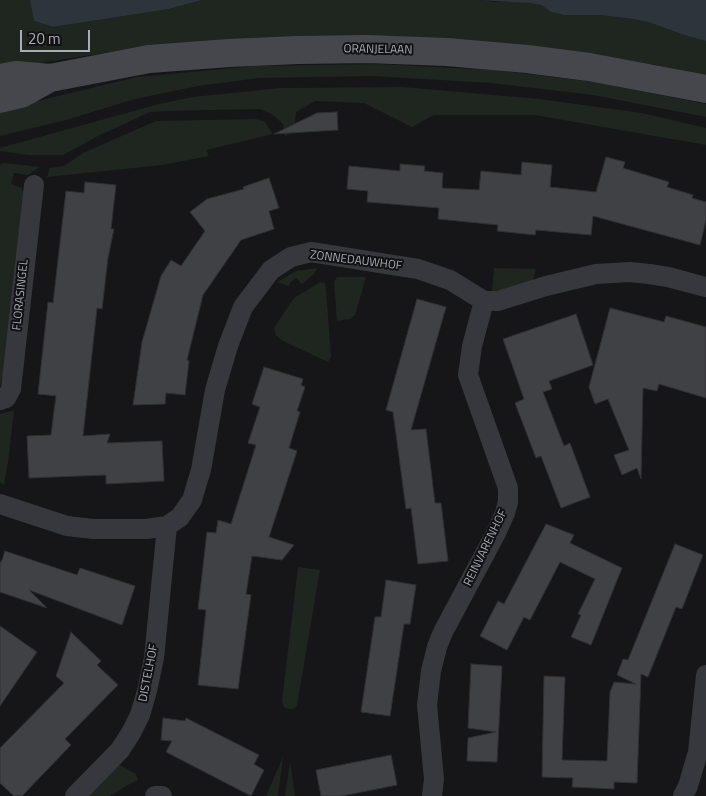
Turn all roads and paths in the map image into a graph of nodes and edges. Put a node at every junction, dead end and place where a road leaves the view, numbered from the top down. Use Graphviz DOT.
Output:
graph roads {
  1 [pos="0,78"];
  2 [pos="50,78"];
  3 [pos="706,89"];
  4 [pos="0,99"];
  5 [pos="34,185"];
  6 [pos="706,287"];
  7 [pos="484,301"];
  8 [pos="0,400"];
  9 [pos="0,504"];
  10 [pos="167,526"];
  11 [pos="706,675"];
  12 [pos="75,796"];
  13 [pos="155,796"];
  14 [pos="162,796"];
  15 [pos="432,796"];
  16 [pos="683,796"];
  1 -- 2 [label="street, ORANJELAAN"];
  2 -- 3 [label="street, ORANJELAAN"];
  2 -- 4 [label="street, ORANJELAAN"];
  5 -- 8 [label="street, FLORASINGEL"];
  6 -- 7 [label="street"];
  7 -- 10 [label="street, ZONNEDAUWHOF"];
  7 -- 15 [label="street, REINVARENHOF"];
  9 -- 10 [label="street"];
  10 -- 12 [label="street, DISTELHOF"];
  11 -- 16 [label="street"];
  13 -- 14 [label="street"];
}
